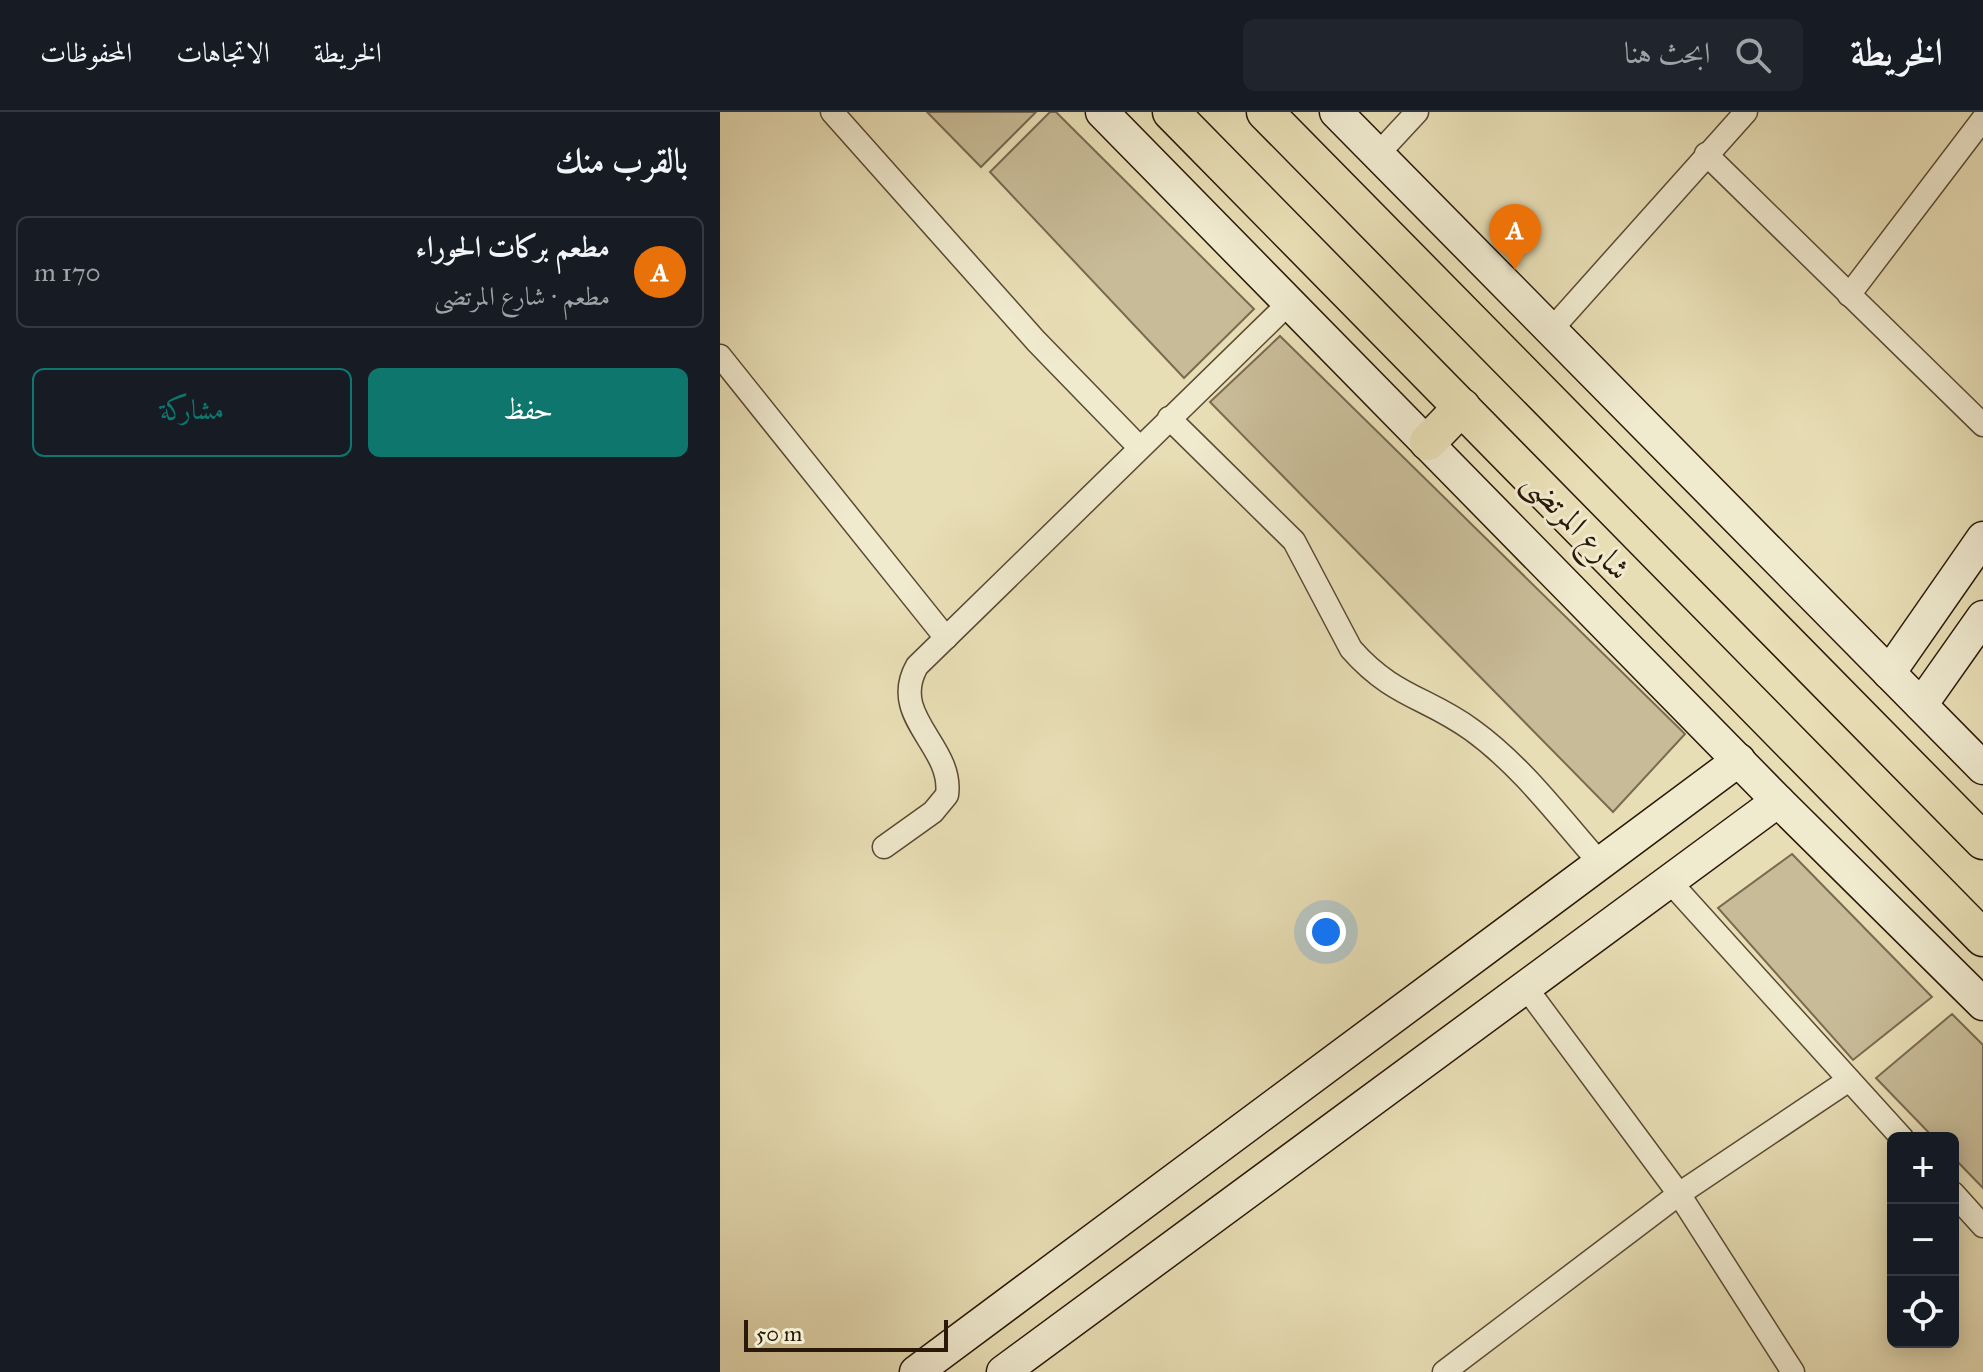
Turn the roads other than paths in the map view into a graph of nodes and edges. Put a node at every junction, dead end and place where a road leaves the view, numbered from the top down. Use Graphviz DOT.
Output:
graph roads {
  1 [pos="832,112"];
  2 [pos="1102,112"];
  3 [pos="1171,112"];
  4 [pos="1265,112"];
  5 [pos="1336,112"];
  6 [pos="1417,112"];
  7 [pos="1746,112"];
  8 [pos="1974,120"];
  9 [pos="1378,154"];
  10 [pos="1706,154"];
  11 [pos="1849,295"];
  12 [pos="1290,302"];
  13 [pos="1551,330"];
  14 [pos="720,356"];
  15 [pos="1462,407"];
  16 [pos="1169,418"];
  17 [pos="1983,425"];
  18 [pos="1428,442"];
  19 [pos="1139,447"];
  20 [pos="1983,538"];
  21 [pos="1930,615"];
  22 [pos="1983,617"];
  23 [pos="946,638"];
  24 [pos="1961,648"];
  25 [pos="1889,673"];
  26 [pos="1921,705"];
  27 [pos="1739,760"];
  28 [pos="1983,768"];
  29 [pos="1778,801"];
  30 [pos="1983,841"];
  31 [pos="884,847"];
  32 [pos="1600,863"];
  33 [pos="1671,883"];
  34 [pos="1983,938"];
  35 [pos="1527,989"];
  36 [pos="1983,1004"];
  37 [pos="1849,1080"];
  38 [pos="1897,1132"];
  39 [pos="1679,1194"];
  40 [pos="1959,1200"];
  41 [pos="1983,1226"];
  42 [pos="916,1372"];
  43 [pos="1003,1372"];
  44 [pos="1444,1372"];
  45 [pos="1793,1372"];
  1 -- 19 [label="street"];
  2 -- 12 [label="street"];
  3 -- 15 [label="main road, شارع المرتضى"];
  4 -- 30 [label="main road, شارع المرتضى"];
  5 -- 9 [label="street"];
  6 -- 9 [label="street"];
  7 -- 10 [label="street"];
  8 -- 11 [label="street"];
  9 -- 13 [label="street"];
  10 -- 11 [label="street"];
  10 -- 13 [label="street"];
  11 -- 17 [label="street"];
  12 -- 16 [label="street"];
  12 -- 18 [label="street"];
  13 -- 25 [label="street"];
  14 -- 23 [label="street"];
  15 -- 18 [label="main road"];
  15 -- 34 [label="main road, شارع المرتضى"];
  16 -- 19 [label="street"];
  16 -- 32 [label="street"];
  18 -- 27 [label="street"];
  19 -- 23 [label="street"];
  20 -- 21 [label="street"];
  21 -- 24 [label="street"];
  21 -- 25 [label="street"];
  22 -- 24 [label="street"];
  23 -- 31 [label="street"];
  24 -- 26 [label="street"];
  25 -- 26 [label="street"];
  26 -- 28 [label="street"];
  27 -- 29 [label="street"];
  27 -- 32 [label="street"];
  29 -- 33 [label="street"];
  29 -- 36 [label="street"];
  32 -- 42 [label="street"];
  33 -- 35 [label="street"];
  33 -- 37 [label="street"];
  35 -- 39 [label="street"];
  35 -- 43 [label="street"];
  37 -- 38 [label="street"];
  37 -- 39 [label="street"];
  39 -- 44 [label="street"];
  39 -- 45 [label="street"];
  40 -- 41 [label="street"];
}
